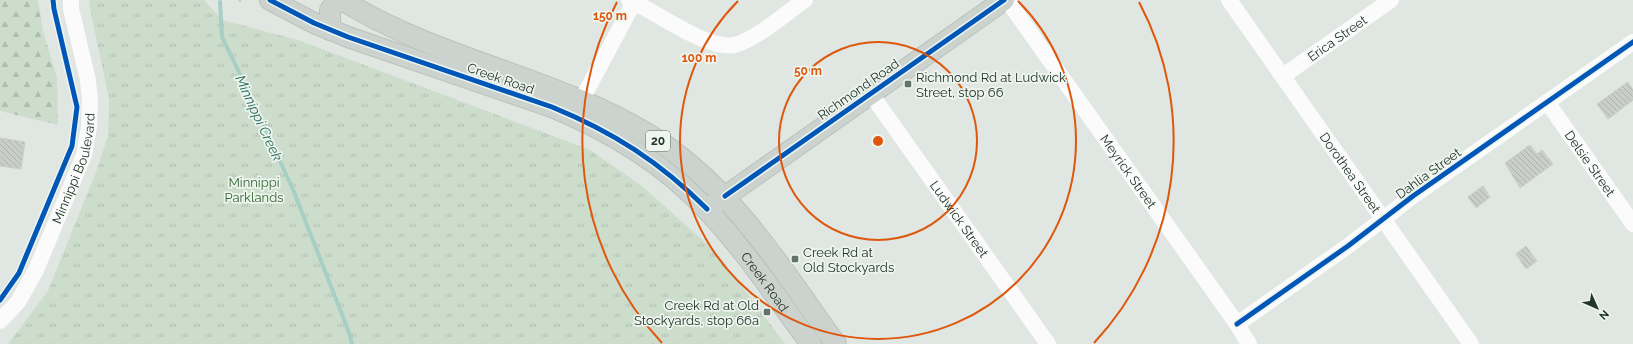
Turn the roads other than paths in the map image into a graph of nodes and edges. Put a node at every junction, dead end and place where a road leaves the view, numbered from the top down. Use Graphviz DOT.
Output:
graph roads {
  1 [pos="71,0"];
  2 [pos="270,0"];
  3 [pos="338,0"];
  4 [pos="342,0"];
  5 [pos="805,0"];
  6 [pos="1005,0"];
  7 [pos="1229,0"];
  8 [pos="1391,0"];
  9 [pos="631,1"];
  10 [pos="330,30"];
  11 [pos="1633,42"];
  12 [pos="1283,76"];
  13 [pos="871,94"];
  14 [pos="581,101"];
  15 [pos="1547,102"];
  16 [pos="725,196"];
  17 [pos="707,209"];
  18 [pos="1383,220"];
  19 [pos="1633,224"];
  20 [pos="0,322"];
  21 [pos="1237,324"];
  22 [pos="811,344"];
  23 [pos="836,344"];
  24 [pos="1048,344"];
  25 [pos="1249,344"];
  26 [pos="1471,344"];
  1 -- 20 [label="street, Minnippi Boulevard"];
  2 -- 10 [label="main road, Creek Road / 20"];
  3 -- 10 [label="main road"];
  4 -- 14 [label="main road, Creek Road / 20"];
  5 -- 9 [label="street"];
  6 -- 13 [label="main road, Richmond Road"];
  6 -- 21 [label="street, Meyrick Street"];
  7 -- 12 [label="street, Dorothea Street"];
  8 -- 12 [label="street, Erica Street"];
  9 -- 14 [label="street"];
  10 -- 17 [label="main road, Creek Road / 20"];
  11 -- 15 [label="street, Dahlia Street"];
  12 -- 18 [label="street, Dorothea Street"];
  13 -- 16 [label="main road, Richmond Road"];
  13 -- 24 [label="street, Ludwick Street"];
  14 -- 16 [label="main road, Creek Road / 20"];
  15 -- 18 [label="street, Dahlia Street"];
  15 -- 19 [label="street, Delsie Street"];
  16 -- 17 [label="main road, Richmond Road"];
  16 -- 23 [label="main road, Creek Road / 20"];
  17 -- 22 [label="main road, Creek Road / 20"];
  18 -- 21 [label="street, Dahlia Street"];
  18 -- 26 [label="street, Dorothea Street"];
  21 -- 25 [label="street, Meyrick Street"];
}
